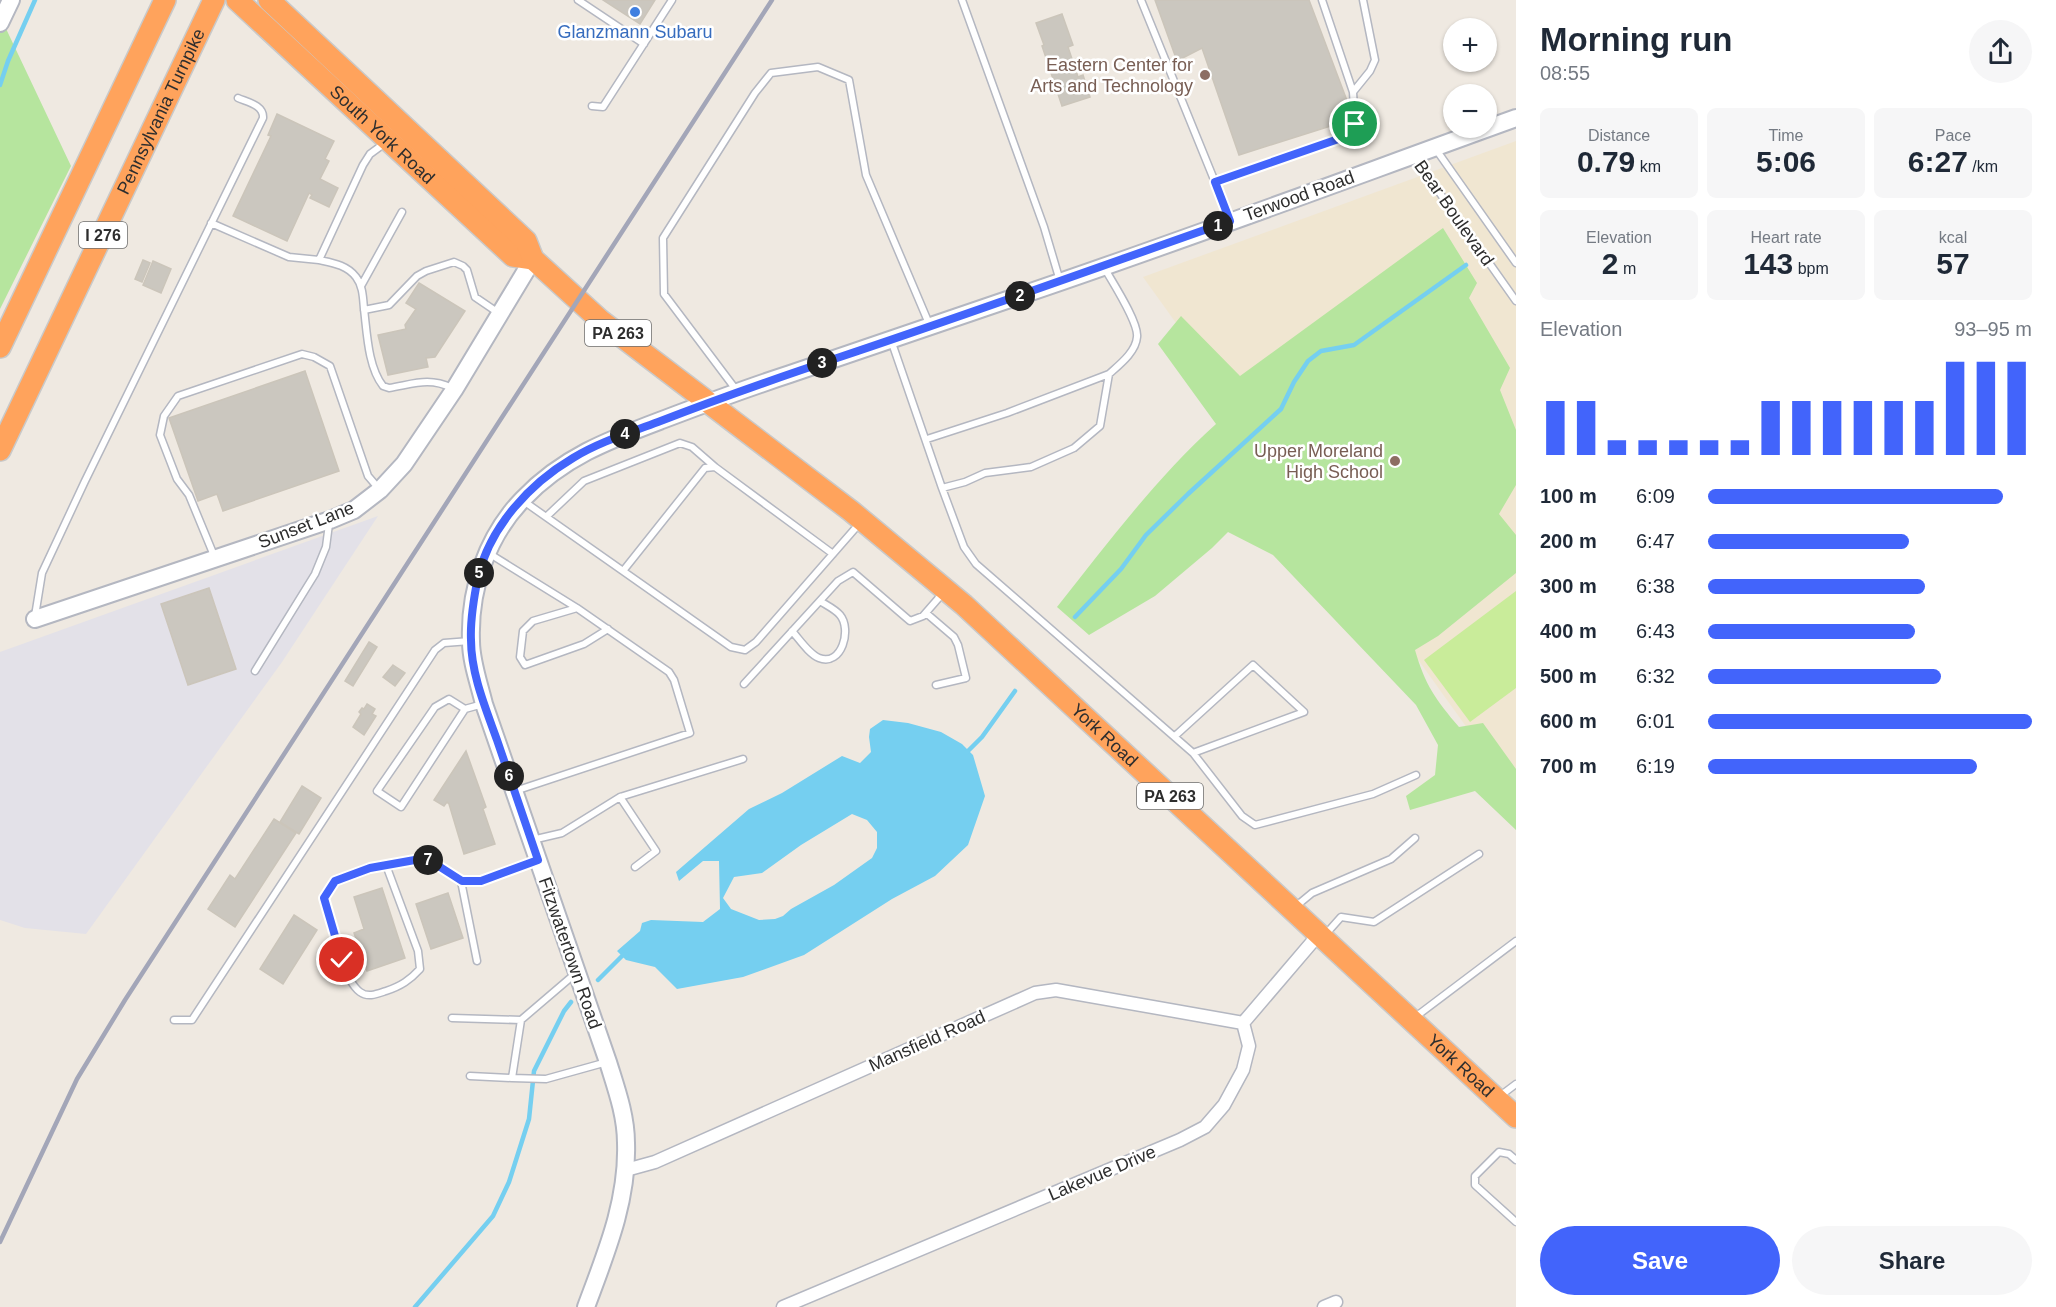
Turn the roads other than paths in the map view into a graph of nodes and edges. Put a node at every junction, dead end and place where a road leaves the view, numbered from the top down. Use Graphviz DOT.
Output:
graph roads {
  1 [pos="165,0"];
  2 [pos="237,0"];
  3 [pos="269,0"];
  4 [pos="578,0"];
  5 [pos="672,0"];
  6 [pos="962,0"];
  7 [pos="1141,0"];
  8 [pos="1322,0"];
  9 [pos="1363,0"];
  10 [pos="209,9"];
  11 [pos="644,44"];
  12 [pos="1353,92"];
  13 [pos="238,98"];
  14 [pos="592,106"];
  15 [pos="1516,118"];
  16 [pos="388,141"];
  17 [pos="1434,148"];
  18 [pos="1413,155"];
  19 [pos="1215,182"];
  20 [pos="402,212"];
  21 [pos="1230,221"];
  22 [pos="211,223"];
  23 [pos="533,259"];
  24 [pos="319,260"];
  25 [pos="1516,262"];
  26 [pos="1104,266"];
  27 [pos="1060,282"];
  28 [pos="361,286"];
  29 [pos="1516,301"];
  30 [pos="364,310"];
  31 [pos="500,314"];
  32 [pos="930,326"];
  33 [pos="891,340"];
  34 [pos="0,347"];
  35 [pos="1109,374"];
  36 [pos="454,390"];
  37 [pos="737,391"];
  38 [pos="707,402"];
  39 [pos="927,439"];
  40 [pos="0,450"];
  41 [pos="715,467"];
  42 [pos="816,484"];
  43 [pos="942,488"];
  44 [pos="380,490"];
  45 [pos="522,500"];
  46 [pos="546,517"];
  47 [pos="330,520"];
  48 [pos="862,520"];
  49 [pos="487,552"];
  50 [pos="832,554"];
  51 [pos="215,559"];
  52 [pos="623,571"];
  53 [pos="946,590"];
  54 [pos="820,601"];
  55 [pos="577,608"];
  56 [pos="926,613"];
  57 [pos="35,619"];
  58 [pos="608,629"];
  59 [pos="792,631"];
  60 [pos="471,641"];
  61 [pos="255,670"];
  62 [pos="744,684"];
  63 [pos="936,685"];
  64 [pos="484,704"];
  65 [pos="465,709"];
  66 [pos="1174,736"];
  67 [pos="1193,753"];
  68 [pos="743,759"];
  69 [pos="1416,775"];
  70 [pos="514,792"];
  71 [pos="620,797"];
  72 [pos="1415,838"];
  73 [pos="531,841"];
  74 [pos="1479,854"];
  75 [pos="538,860"];
  76 [pos="386,865"];
  77 [pos="636,867"];
  78 [pos="461,880"];
  79 [pos="1292,910"];
  80 [pos="1321,936"];
  81 [pos="1516,941"];
  82 [pos="477,961"];
  83 [pos="577,972"];
  84 [pos="452,1018"];
  85 [pos="174,1020"];
  86 [pos="521,1020"];
  87 [pos="1411,1020"];
  88 [pos="1243,1023"];
  89 [pos="608,1062"];
  90 [pos="470,1077"];
  91 [pos="516,1078"];
  92 [pos="1516,1084"];
  93 [pos="1496,1099"];
  94 [pos="1516,1117"];
  95 [pos="1516,1160"];
  96 [pos="626,1170"];
  97 [pos="1516,1222"];
  98 [pos="586,1307"];
  99 [pos="783,1307"];
  1 -- 34 [label="highway, I 276"];
  2 -- 16 [label="highway, South York Road / PA 263"];
  3 -- 23 [label="highway, South York Road / PA 263"];
  4 -- 11 [label="lane"];
  5 -- 11 [label="lane"];
  6 -- 27 [label="lane"];
  7 -- 19 [label="lane"];
  8 -- 12 [label="lane"];
  9 -- 12 [label="lane"];
  10 -- 40 [label="highway, Pennsylvania Turnpike / I 276"];
  11 -- 14 [label="lane"];
  12 -- 19 [label="lane"];
  13 -- 22 [label="lane"];
  15 -- 17 [label="street, Terwood Road"];
  16 -- 23 [label="highway, South York Road / PA 263"];
  16 -- 24 [label="lane"];
  17 -- 18 [label="street, Terwood Road"];
  17 -- 25 [label="lane, Bear Boulevard"];
  18 -- 21 [label="street, Terwood Road"];
  18 -- 29 [label="lane, Bear Boulevard"];
  19 -- 21 [label="lane"];
  20 -- 28 [label="lane"];
  21 -- 26 [label="street, Terwood Road"];
  22 -- 24 [label="lane"];
  22 -- 57 [label="lane"];
  23 -- 31 [label="street, Sunset Lane"];
  23 -- 38 [label="highway, South York Road / PA 263"];
  24 -- 28 [label="lane"];
  26 -- 27 [label="street, Terwood Road"];
  26 -- 35 [label="lane"];
  27 -- 32 [label="street, Terwood Road"];
  28 -- 30 [label="lane"];
  30 -- 31 [label="lane"];
  30 -- 36 [label="lane"];
  31 -- 36 [label="street, Sunset Lane"];
  32 -- 33 [label="street, Terwood Road"];
  32 -- 37 [label="lane"];
  33 -- 37 [label="street, Terwood Road"];
  33 -- 39 [label="lane"];
  35 -- 39 [label="lane"];
  35 -- 43 [label="lane"];
  36 -- 44 [label="street, Sunset Lane"];
  37 -- 38 [label="street, Terwood Road"];
  38 -- 42 [label="highway, South York Road / PA 263"];
  38 -- 45 [label="street, Fitzwatertown Road"];
  39 -- 43 [label="lane"];
  41 -- 46 [label="lane"];
  41 -- 50 [label="lane"];
  41 -- 52 [label="lane"];
  42 -- 48 [label="highway, York Road / PA 263"];
  43 -- 66 [label="lane"];
  44 -- 47 [label="street, Sunset Lane"];
  44 -- 51 [label="lane"];
  45 -- 46 [label="lane"];
  45 -- 49 [label="street, Fitzwatertown Road"];
  46 -- 52 [label="lane"];
  47 -- 51 [label="street, Sunset Lane"];
  47 -- 61 [label="lane"];
  48 -- 50 [label="lane"];
  48 -- 53 [label="highway, York Road / PA 263"];
  49 -- 55 [label="lane"];
  49 -- 60 [label="street, Fitzwatertown Road"];
  50 -- 52 [label="lane"];
  51 -- 57 [label="street, Sunset Lane"];
  53 -- 56 [label="lane"];
  53 -- 79 [label="highway, York Road / PA 263"];
  54 -- 56 [label="lane"];
  54 -- 59 [label="lane"];
  54 -- 59 [label="lane"];
  55 -- 58 [label="lane"];
  55 -- 58 [label="lane"];
  56 -- 63 [label="lane"];
  58 -- 70 [label="lane"];
  59 -- 62 [label="lane"];
  60 -- 64 [label="street, Fitzwatertown Road"];
  60 -- 85 [label="lane"];
  64 -- 65 [label="lane"];
  64 -- 70 [label="street, Fitzwatertown Road"];
  65 -- 65 [label="lane"];
  66 -- 67 [label="lane"];
  66 -- 67 [label="lane"];
  67 -- 69 [label="lane"];
  68 -- 71 [label="lane"];
  70 -- 73 [label="street, Fitzwatertown Road"];
  71 -- 73 [label="lane"];
  71 -- 77 [label="lane"];
  72 -- 79 [label="lane"];
  73 -- 75 [label="street, Fitzwatertown Road"];
  74 -- 80 [label="lane"];
  75 -- 78 [label="lane"];
  75 -- 83 [label="street, Fitzwatertown Road"];
  76 -- 76 [label="lane"];
  76 -- 78 [label="lane"];
  78 -- 82 [label="lane"];
  79 -- 80 [label="highway, York Road / PA 263"];
  80 -- 87 [label="highway, York Road / PA 263"];
  80 -- 88 [label="street"];
  81 -- 87 [label="lane"];
  83 -- 86 [label="lane"];
  83 -- 89 [label="street, Fitzwatertown Road"];
  84 -- 86 [label="lane"];
  86 -- 91 [label="lane"];
  87 -- 93 [label="highway, York Road / PA 263"];
  88 -- 96 [label="street, Mansfield Road"];
  88 -- 99 [label="street, Lakevue Drive"];
  89 -- 91 [label="lane"];
  89 -- 96 [label="street, Fitzwatertown Road"];
  90 -- 91 [label="lane"];
  92 -- 93 [label="lane"];
  93 -- 94 [label="highway, York Road / PA 263"];
  95 -- 97 [label="lane"];
  96 -- 98 [label="street, Fitzwatertown Road"];
}
